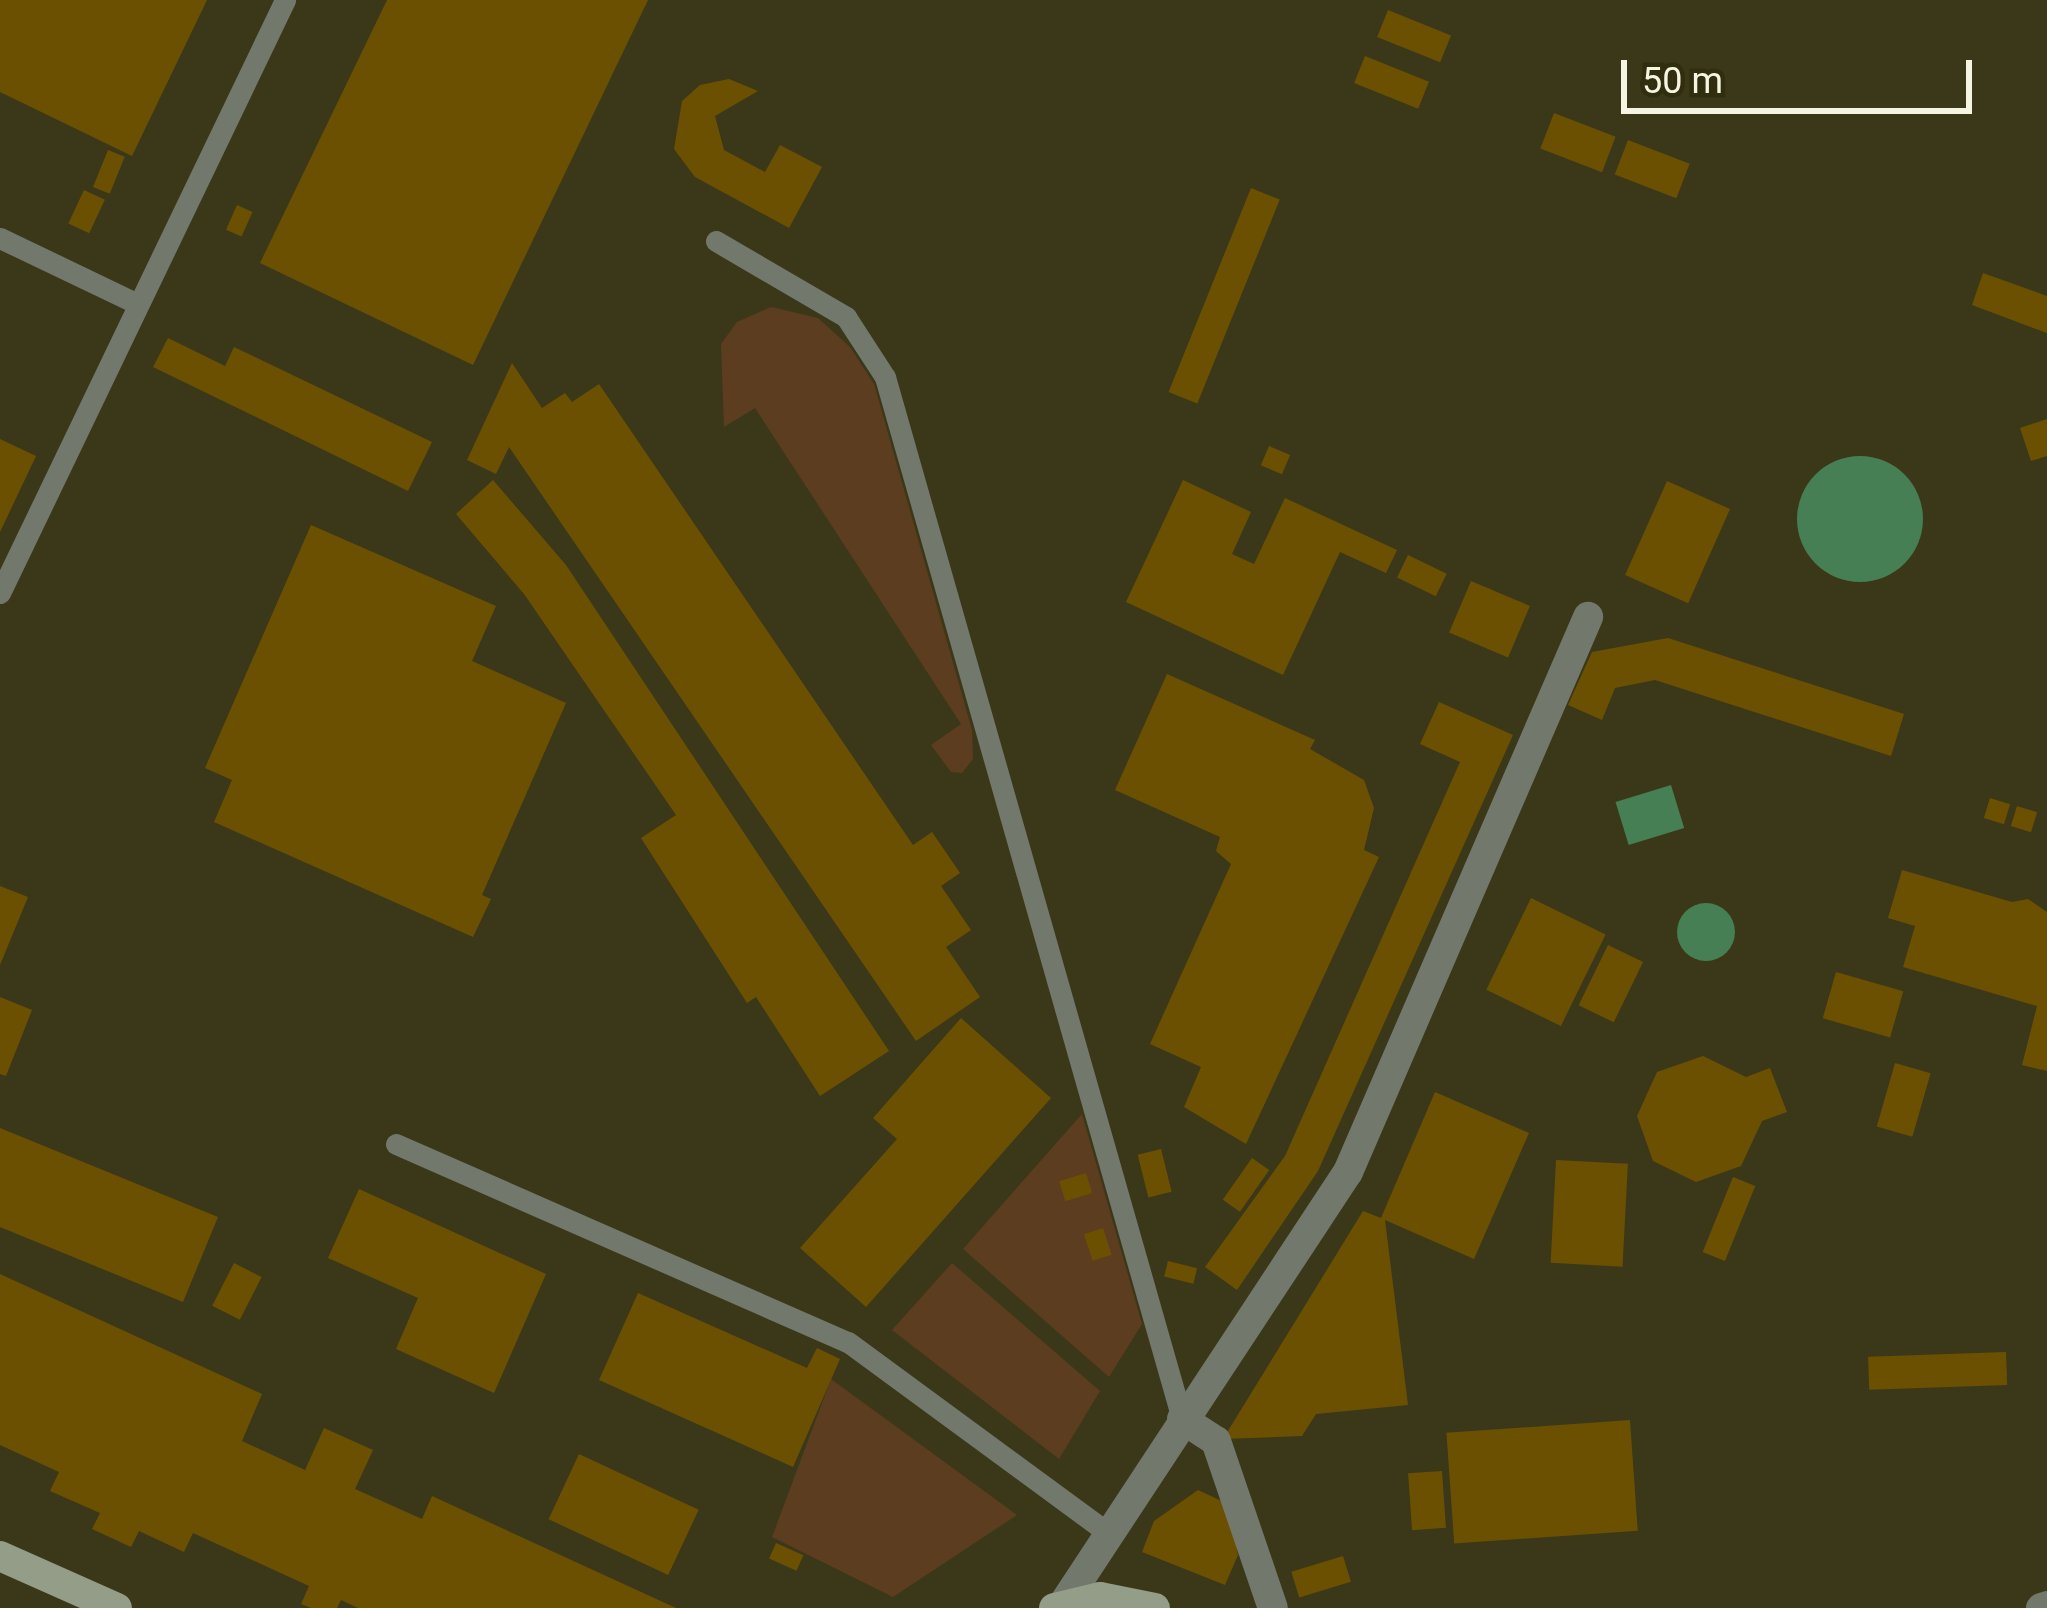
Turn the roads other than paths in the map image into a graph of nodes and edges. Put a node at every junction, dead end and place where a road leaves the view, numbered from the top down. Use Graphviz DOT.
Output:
graph roads {
  1 [pos="285,0"];
  2 [pos="0,238"];
  3 [pos="716,241"];
  4 [pos="138,304"];
  5 [pos="0,592"];
  6 [pos="1588,617"];
  7 [pos="396,1144"];
  8 [pos="1182,1419"];
  9 [pos="1109,1534"];
  10 [pos="0,1556"];
  11 [pos="1059,1606"];
  12 [pos="117,1608"];
  13 [pos="1155,1608"];
  14 [pos="1274,1608"];
  1 -- 4 [label="lane"];
  2 -- 4 [label="lane"];
  3 -- 8 [label="lane"];
  4 -- 5 [label="lane"];
  6 -- 8 [label="street"];
  7 -- 9 [label="lane"];
  8 -- 9 [label="street"];
  8 -- 14 [label="street"];
  9 -- 11 [label="street"];
  10 -- 12 [label="street"];
  11 -- 13 [label="street"];
}
